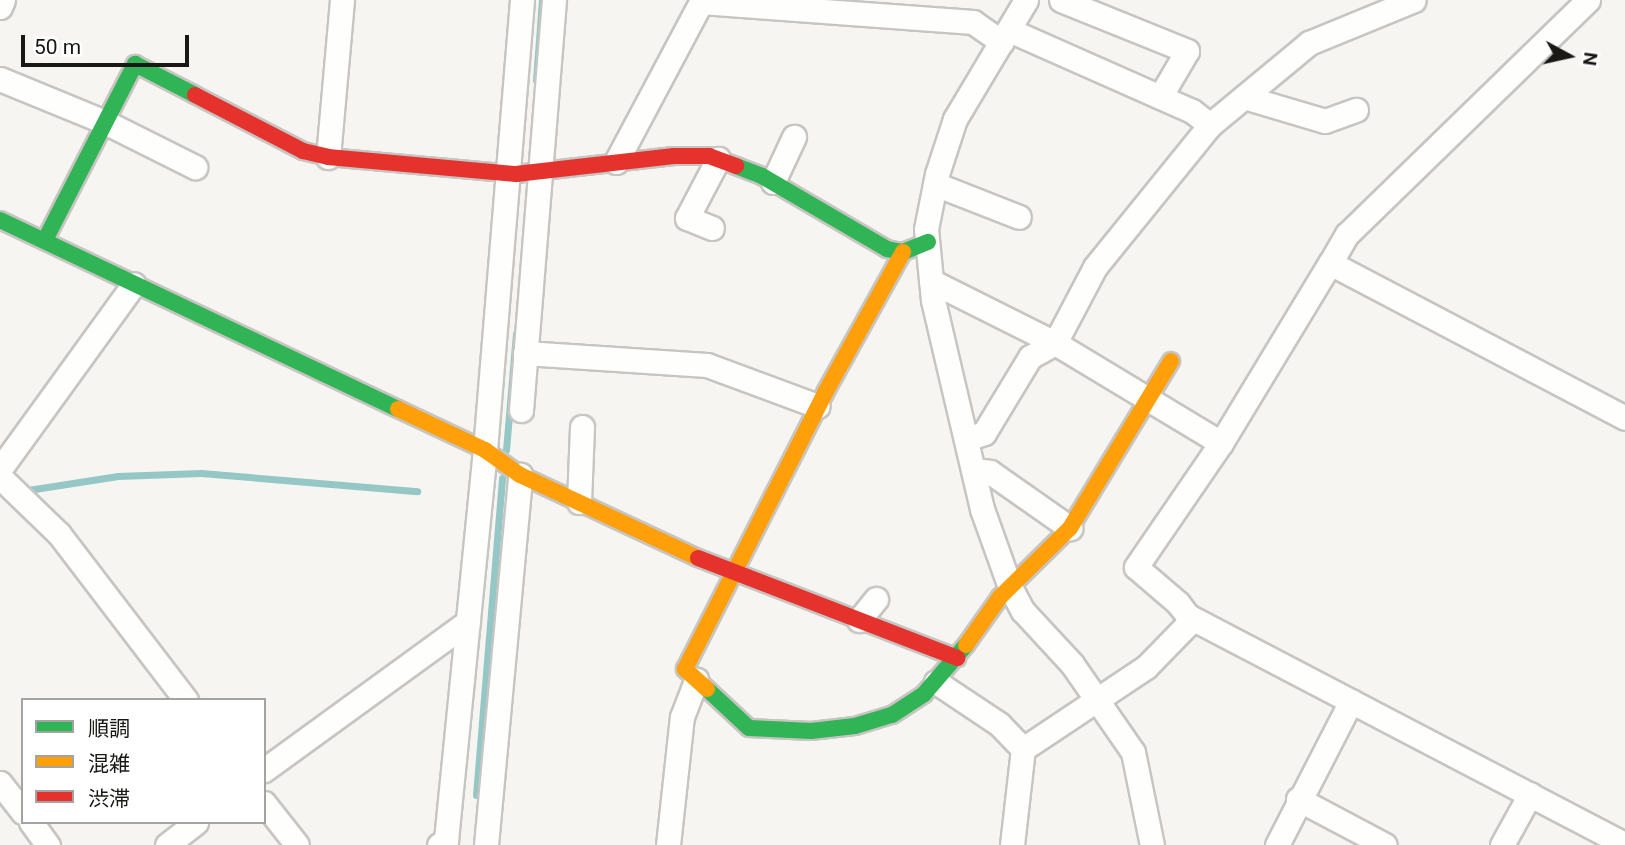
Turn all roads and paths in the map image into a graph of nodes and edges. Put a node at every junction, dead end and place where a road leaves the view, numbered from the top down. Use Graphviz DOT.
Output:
graph roads {
  1 [pos="4,0"];
  2 [pos="342,0"];
  3 [pos="522,0"];
  4 [pos="554,0"];
  5 [pos="1026,0"];
  6 [pos="1061,0"];
  7 [pos="1415,0"];
  8 [pos="1588,0"];
  9 [pos="0,7"];
  10 [pos="1006,36"];
  11 [pos="0,79"];
  12 [pos="1160,97"];
  13 [pos="1244,97"];
  14 [pos="1356,110"];
  15 [pos="105,122"];
  16 [pos="1210,125"];
  17 [pos="794,137"];
  18 [pos="328,157"];
  19 [pos="718,159"];
  20 [pos="616,162"];
  21 [pos="195,167"];
  22 [pos="507,171"];
  23 [pos="540,171"];
  24 [pos="773,182"];
  25 [pos="935,184"];
  26 [pos="1019,217"];
  27 [pos="0,220"];
  28 [pos="712,228"];
  29 [pos="45,240"];
  30 [pos="928,242"];
  31 [pos="902,252"];
  32 [pos="1330,263"];
  33 [pos="931,281"];
  34 [pos="134,284"];
  35 [pos="1055,344"];
  36 [pos="525,353"];
  37 [pos="1171,361"];
  38 [pos="1148,401"];
  39 [pos="818,406"];
  40 [pos="521,410"];
  41 [pos="1625,418"];
  42 [pos="582,427"];
  43 [pos="967,439"];
  44 [pos="1221,443"];
  45 [pos="485,450"];
  46 [pos="0,469"];
  47 [pos="974,470"];
  48 [pos="520,475"];
  49 [pos="0,477"];
  50 [pos="579,502"];
  51 [pos="1070,528"];
  52 [pos="734,575"];
  53 [pos="1010,586"];
  54 [pos="876,599"];
  55 [pos="1188,616"];
  56 [pos="859,620"];
  57 [pos="468,622"];
  58 [pos="957,658"];
  59 [pos="696,680"];
  60 [pos="936,682"];
  61 [pos="184,698"];
  62 [pos="1098,700"];
  63 [pos="1351,701"];
  64 [pos="1023,749"];
  65 [pos="266,769"];
  66 [pos="0,783"];
  67 [pos="1530,794"];
  68 [pos="1298,799"];
  69 [pos="266,806"];
  70 [pos="21,809"];
  71 [pos="32,824"];
  72 [pos="193,824"];
  73 [pos="445,843"];
  74 [pos="1625,844"];
  75 [pos="48,845"];
  76 [pos="167,845"];
  77 [pos="297,845"];
  78 [pos="486,845"];
  79 [pos="668,845"];
  80 [pos="1013,845"];
  81 [pos="1152,845"];
  82 [pos="1277,845"];
  83 [pos="1385,845"];
  84 [pos="1502,845"];
  1 -- 9 [label="street"];
  2 -- 18 [label="street"];
  3 -- 22 [label="street"];
  4 -- 23 [label="street"];
  5 -- 10 [label="street"];
  6 -- 12 [label="street"];
  7 -- 13 [label="street"];
  8 -- 32 [label="street"];
  10 -- 12 [label="street"];
  10 -- 20 [label="street"];
  10 -- 25 [label="street"];
  11 -- 15 [label="street"];
  12 -- 16 [label="street"];
  13 -- 14 [label="street"];
  13 -- 16 [label="street"];
  15 -- 18 [label="street"];
  15 -- 21 [label="street"];
  15 -- 29 [label="street"];
  16 -- 35 [label="street"];
  17 -- 24 [label="street"];
  18 -- 22 [label="street"];
  19 -- 20 [label="street"];
  19 -- 24 [label="street"];
  19 -- 28 [label="street"];
  20 -- 23 [label="street"];
  22 -- 23 [label="street"];
  22 -- 45 [label="street"];
  23 -- 36 [label="street"];
  24 -- 31 [label="street"];
  25 -- 26 [label="street"];
  25 -- 30 [label="street"];
  27 -- 29 [label="street"];
  29 -- 34 [label="street"];
  30 -- 31 [label="street"];
  30 -- 33 [label="street"];
  31 -- 39 [label="street"];
  32 -- 41 [label="street"];
  32 -- 44 [label="street"];
  33 -- 35 [label="street"];
  33 -- 43 [label="street"];
  34 -- 45 [label="street"];
  34 -- 46 [label="street"];
  35 -- 38 [label="street"];
  35 -- 43 [label="street"];
  36 -- 39 [label="street"];
  36 -- 40 [label="street"];
  37 -- 38 [label="street"];
  38 -- 44 [label="street"];
  38 -- 51 [label="street"];
  39 -- 52 [label="street"];
  42 -- 50 [label="street"];
  43 -- 47 [label="street"];
  44 -- 55 [label="street"];
  45 -- 48 [label="street"];
  45 -- 57 [label="street"];
  47 -- 51 [label="street"];
  47 -- 53 [label="street"];
  48 -- 50 [label="street"];
  48 -- 78 [label="street"];
  49 -- 61 [label="street"];
  50 -- 52 [label="street"];
  51 -- 53 [label="street"];
  52 -- 56 [label="street"];
  52 -- 59 [label="street"];
  53 -- 58 [label="street"];
  53 -- 62 [label="street"];
  54 -- 56 [label="street"];
  55 -- 62 [label="street"];
  55 -- 63 [label="street"];
  56 -- 58 [label="street"];
  57 -- 65 [label="street"];
  57 -- 73 [label="street"];
  58 -- 60 [label="street"];
  59 -- 60 [label="street"];
  59 -- 79 [label="street"];
  60 -- 64 [label="street"];
  62 -- 64 [label="street"];
  62 -- 81 [label="street"];
  63 -- 67 [label="street"];
  63 -- 68 [label="street"];
  64 -- 80 [label="street"];
  66 -- 70 [label="street"];
  67 -- 74 [label="street"];
  67 -- 84 [label="street"];
  68 -- 82 [label="street"];
  68 -- 83 [label="street"];
  69 -- 77 [label="street"];
  71 -- 75 [label="street"];
  72 -- 76 [label="street"];
}
